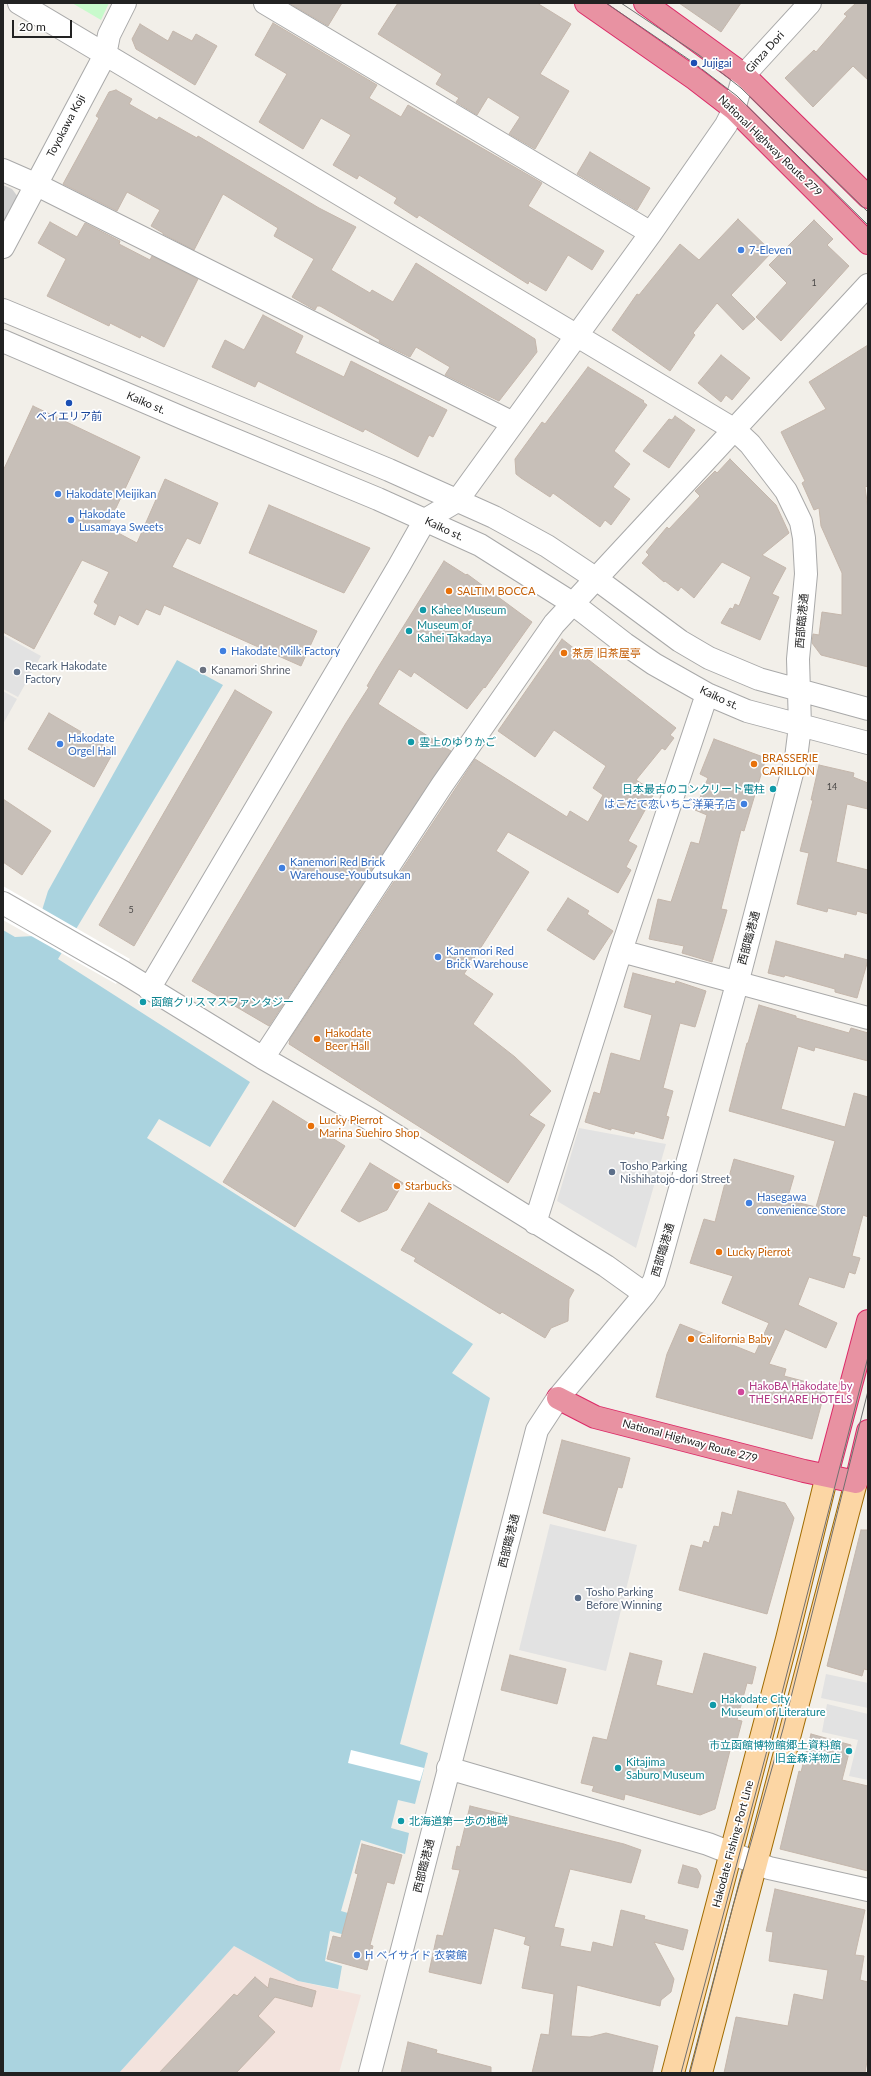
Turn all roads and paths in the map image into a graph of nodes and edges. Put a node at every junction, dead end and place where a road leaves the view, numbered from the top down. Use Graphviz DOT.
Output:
graph roads {
  1 [pos="19,3"];
  2 [pos="124,3"];
  3 [pos="265,3"];
  4 [pos="586,3"];
  5 [pos="645,3"];
  6 [pos="810,3"];
  7 [pos="105,55"];
  8 [pos="744,75"];
  9 [pos="734,109"];
  10 [pos="3,170"];
  11 [pos="35,184"];
  12 [pos="868,197"];
  13 [pos="651,233"];
  14 [pos="868,243"];
  15 [pos="3,247"];
  16 [pos="868,285"];
  17 [pos="3,310"];
  18 [pos="576,336"];
  19 [pos="3,341"];
  20 [pos="513,423"];
  21 [pos="735,430"];
  22 [pos="457,501"];
  23 [pos="425,520"];
  24 [pos="595,578"];
  25 [pos="572,603"];
  26 [pos="800,691"];
  27 [pos="706,694"];
  28 [pos="868,709"];
  29 [pos="800,726"];
  30 [pos="868,743"];
  31 [pos="3,903"];
  32 [pos="621,951"];
  33 [pos="737,984"];
  34 [pos="149,989"];
  35 [pos="868,1018"];
  36 [pos="263,1058"];
  37 [pos="535,1222"];
  38 [pos="645,1294"];
  39 [pos="868,1321"];
  40 [pos="558,1398"];
  41 [pos="868,1431"];
  42 [pos="827,1475"];
  43 [pos="862,1484"];
  44 [pos="448,1768"];
  45 [pos="730,1852"];
  46 [pos="763,1866"];
  47 [pos="868,1890"];
  48 [pos="370,2073"];
  49 [pos="673,2073"];
  50 [pos="701,2073"];
  1 -- 7 [label="street, 西部臨港通"];
  2 -- 7 [label="street, Toyokawa Koji"];
  3 -- 13 [label="street"];
  4 -- 9 [label="highway, National Highway Route 279"];
  5 -- 8 [label="highway"];
  6 -- 8 [label="street, Ginza Dori"];
  7 -- 11 [label="street, Toyokawa Koji"];
  7 -- 18 [label="street, 西部臨港通"];
  8 -- 9 [label="street, Ginza Dori"];
  8 -- 12 [label="highway"];
  9 -- 13 [label="street, Ginza Dori"];
  9 -- 14 [label="highway, National Highway Route 279"];
  10 -- 11 [label="street"];
  11 -- 15 [label="street, Toyokawa Koji"];
  11 -- 20 [label="street"];
  13 -- 18 [label="street, Ginza Dori"];
  16 -- 21 [label="street"];
  17 -- 22 [label="street"];
  18 -- 20 [label="street, Ginza Dori"];
  18 -- 21 [label="street, 西部臨港通"];
  19 -- 23 [label="street, Kaiko st."];
  20 -- 22 [label="street, Ginza Dori"];
  21 -- 24 [label="street"];
  21 -- 26 [label="street, 西部臨港通"];
  22 -- 23 [label="street"];
  22 -- 24 [label="street"];
  23 -- 25 [label="street, Kaiko st."];
  23 -- 34 [label="street"];
  24 -- 25 [label="street"];
  24 -- 26 [label="street"];
  25 -- 27 [label="street, Kaiko st."];
  25 -- 36 [label="street"];
  26 -- 28 [label="street"];
  26 -- 29 [label="street, 西部臨港通"];
  27 -- 29 [label="street, Kaiko st."];
  27 -- 32 [label="street"];
  29 -- 30 [label="street, Kaiko st."];
  29 -- 33 [label="street, 西部臨港通"];
  31 -- 34 [label="street"];
  32 -- 33 [label="street"];
  32 -- 37 [label="street"];
  33 -- 35 [label="street"];
  33 -- 38 [label="street, 西部臨港通"];
  34 -- 36 [label="street"];
  36 -- 37 [label="street"];
  37 -- 38 [label="street"];
  38 -- 40 [label="street, 西部臨港通"];
  39 -- 42 [label="highway"];
  40 -- 42 [label="highway, National Highway Route 279"];
  40 -- 44 [label="street, 西部臨港通"];
  41 -- 43 [label="highway"];
  42 -- 43 [label="highway, National Highway Route 279"];
  42 -- 45 [label="main road, Hakodate Fishing-Port Line"];
  43 -- 46 [label="main road"];
  44 -- 45 [label="street"];
  44 -- 48 [label="street, 西部臨港通"];
  45 -- 46 [label="street"];
  45 -- 49 [label="main road, Hakodate Fishing-Port Line"];
  46 -- 47 [label="street"];
  46 -- 50 [label="main road"];
}
